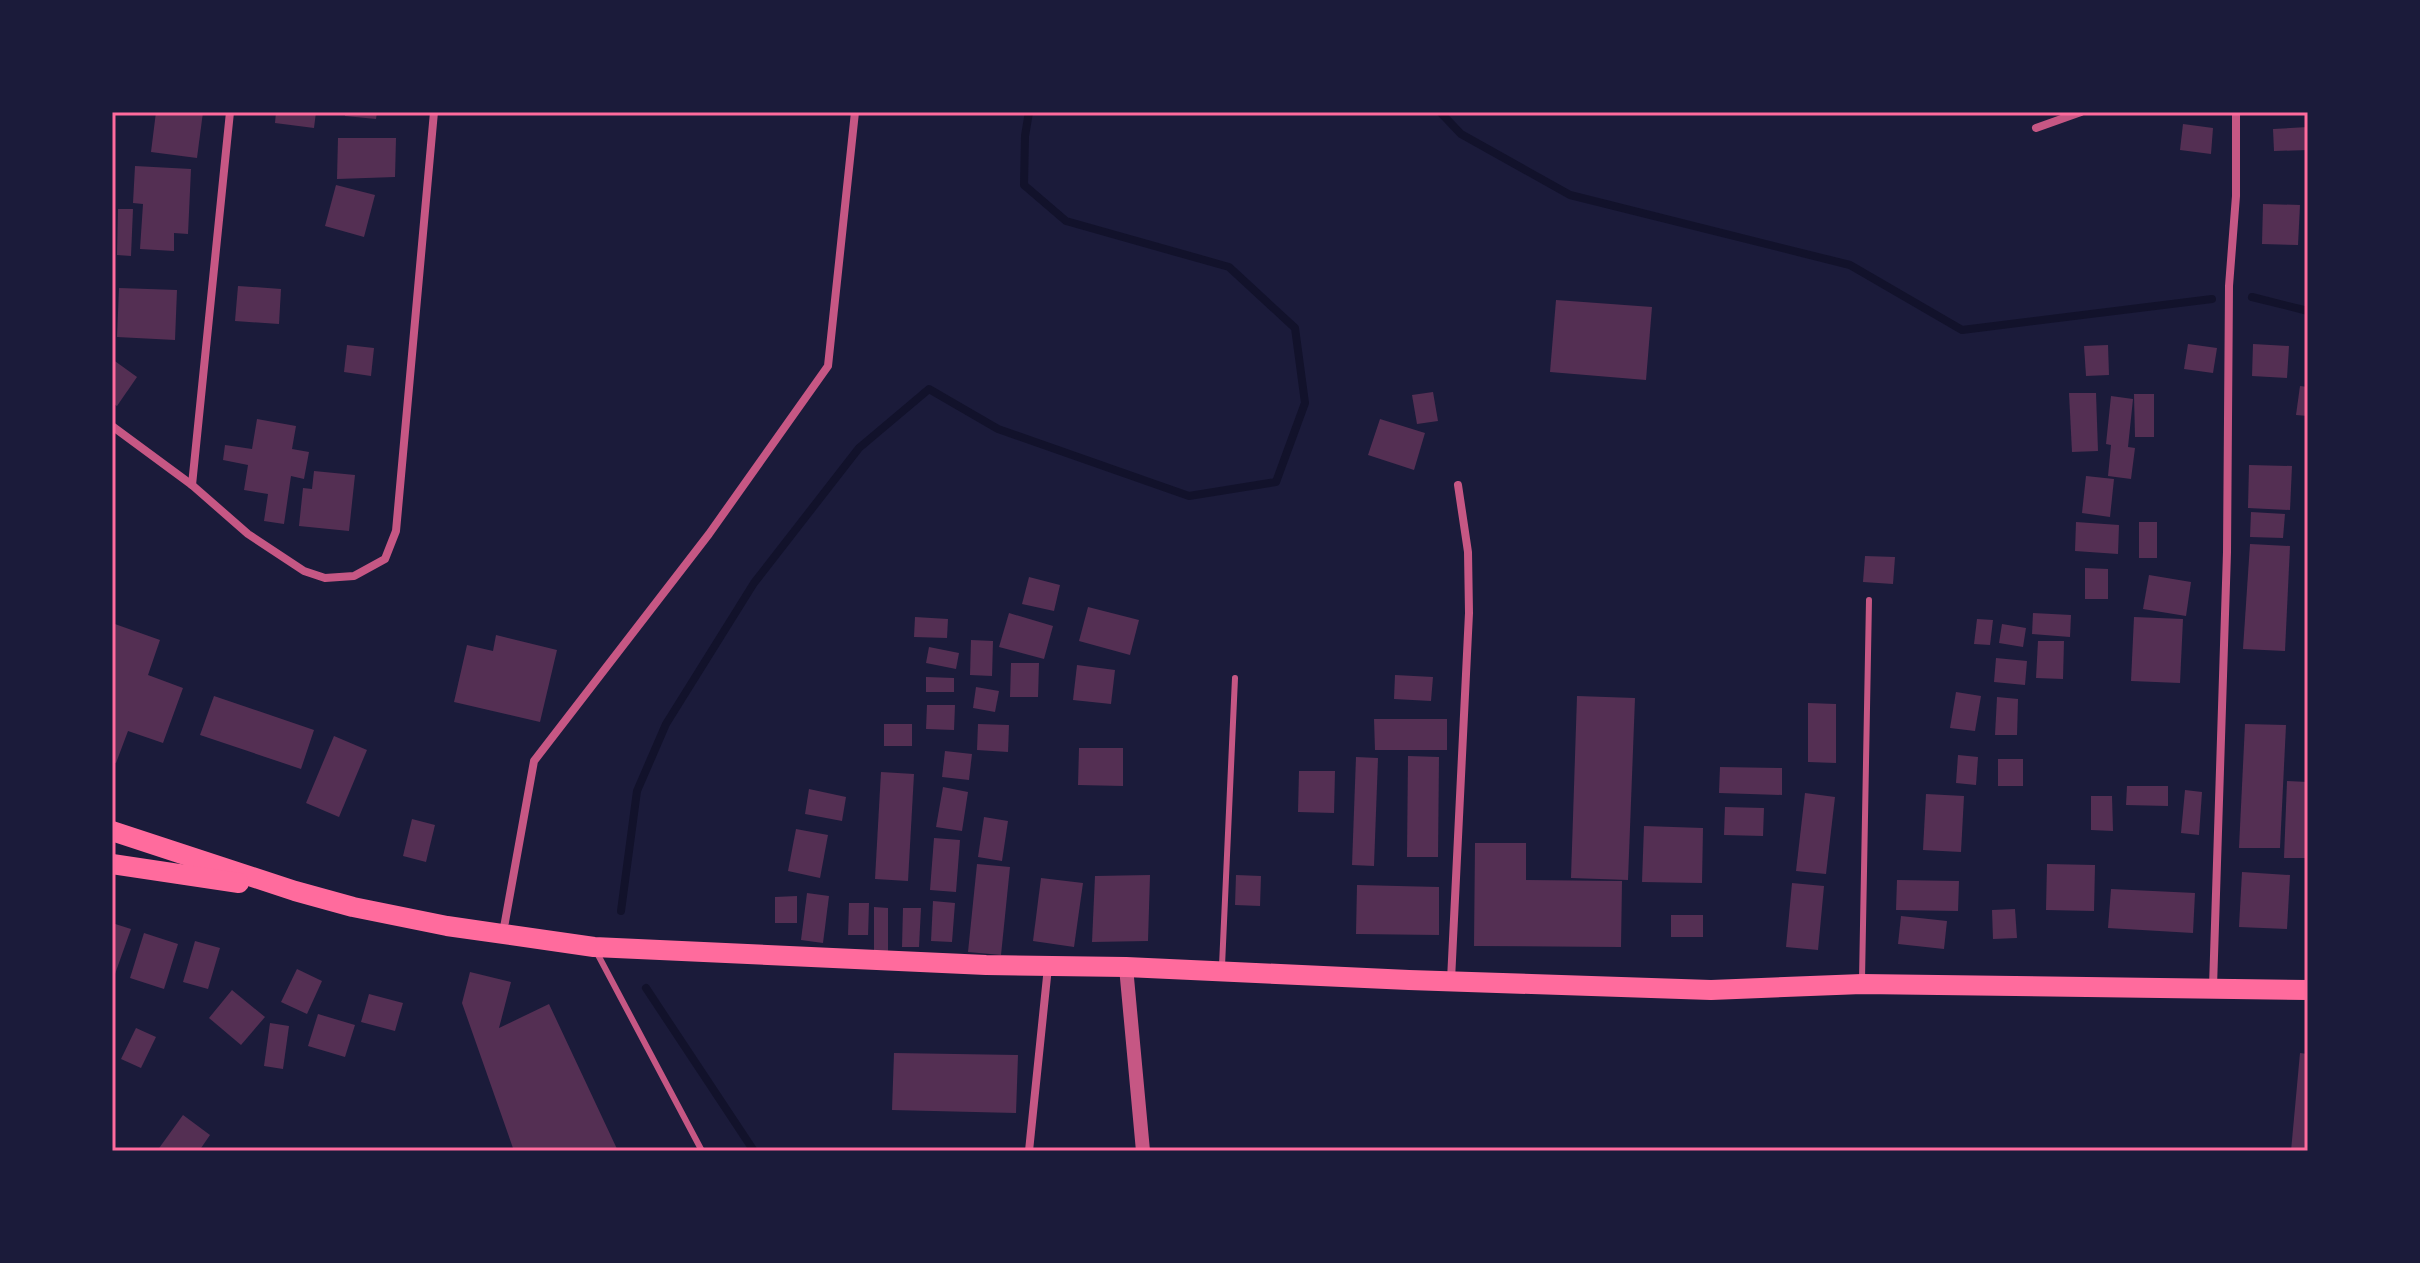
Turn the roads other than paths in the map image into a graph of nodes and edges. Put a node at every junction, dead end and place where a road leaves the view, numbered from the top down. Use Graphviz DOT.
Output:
graph roads {
  1 [pos="230,112"];
  2 [pos="434,112"];
  3 [pos="855,112"];
  4 [pos="2081,112"];
  5 [pos="2236,112"];
  6 [pos="2036,128"];
  7 [pos="112,426"];
  8 [pos="192,485"];
  9 [pos="1458,485"];
  10 [pos="1869,600"];
  11 [pos="1235,678"];
  12 [pos="112,831"];
  13 [pos="112,864"];
  14 [pos="295,891"];
  15 [pos="503,935"];
  16 [pos="594,947"];
  17 [pos="1048,967"];
  18 [pos="1126,967"];
  19 [pos="1221,973"];
  20 [pos="1451,981"];
  21 [pos="1862,984"];
  22 [pos="2213,988"];
  23 [pos="2308,990"];
  24 [pos="702,1151"];
  25 [pos="1029,1151"];
  26 [pos="1143,1151"];
  1 -- 8 [label="street"];
  2 -- 8 [label="street"];
  3 -- 15 [label="street"];
  4 -- 6 [label="street"];
  5 -- 22 [label="street"];
  7 -- 8 [label="street"];
  9 -- 20 [label="street"];
  10 -- 21 [label="lane"];
  11 -- 19 [label="lane"];
  12 -- 14 [label="main road"];
  13 -- 14 [label="main road"];
  14 -- 15 [label="main road"];
  15 -- 16 [label="main road"];
  16 -- 17 [label="main road"];
  16 -- 24 [label="lane"];
  17 -- 18 [label="main road"];
  17 -- 25 [label="street"];
  18 -- 19 [label="main road"];
  18 -- 26 [label="street"];
  19 -- 20 [label="main road"];
  20 -- 21 [label="main road"];
  21 -- 22 [label="main road"];
  22 -- 23 [label="main road"];
}
